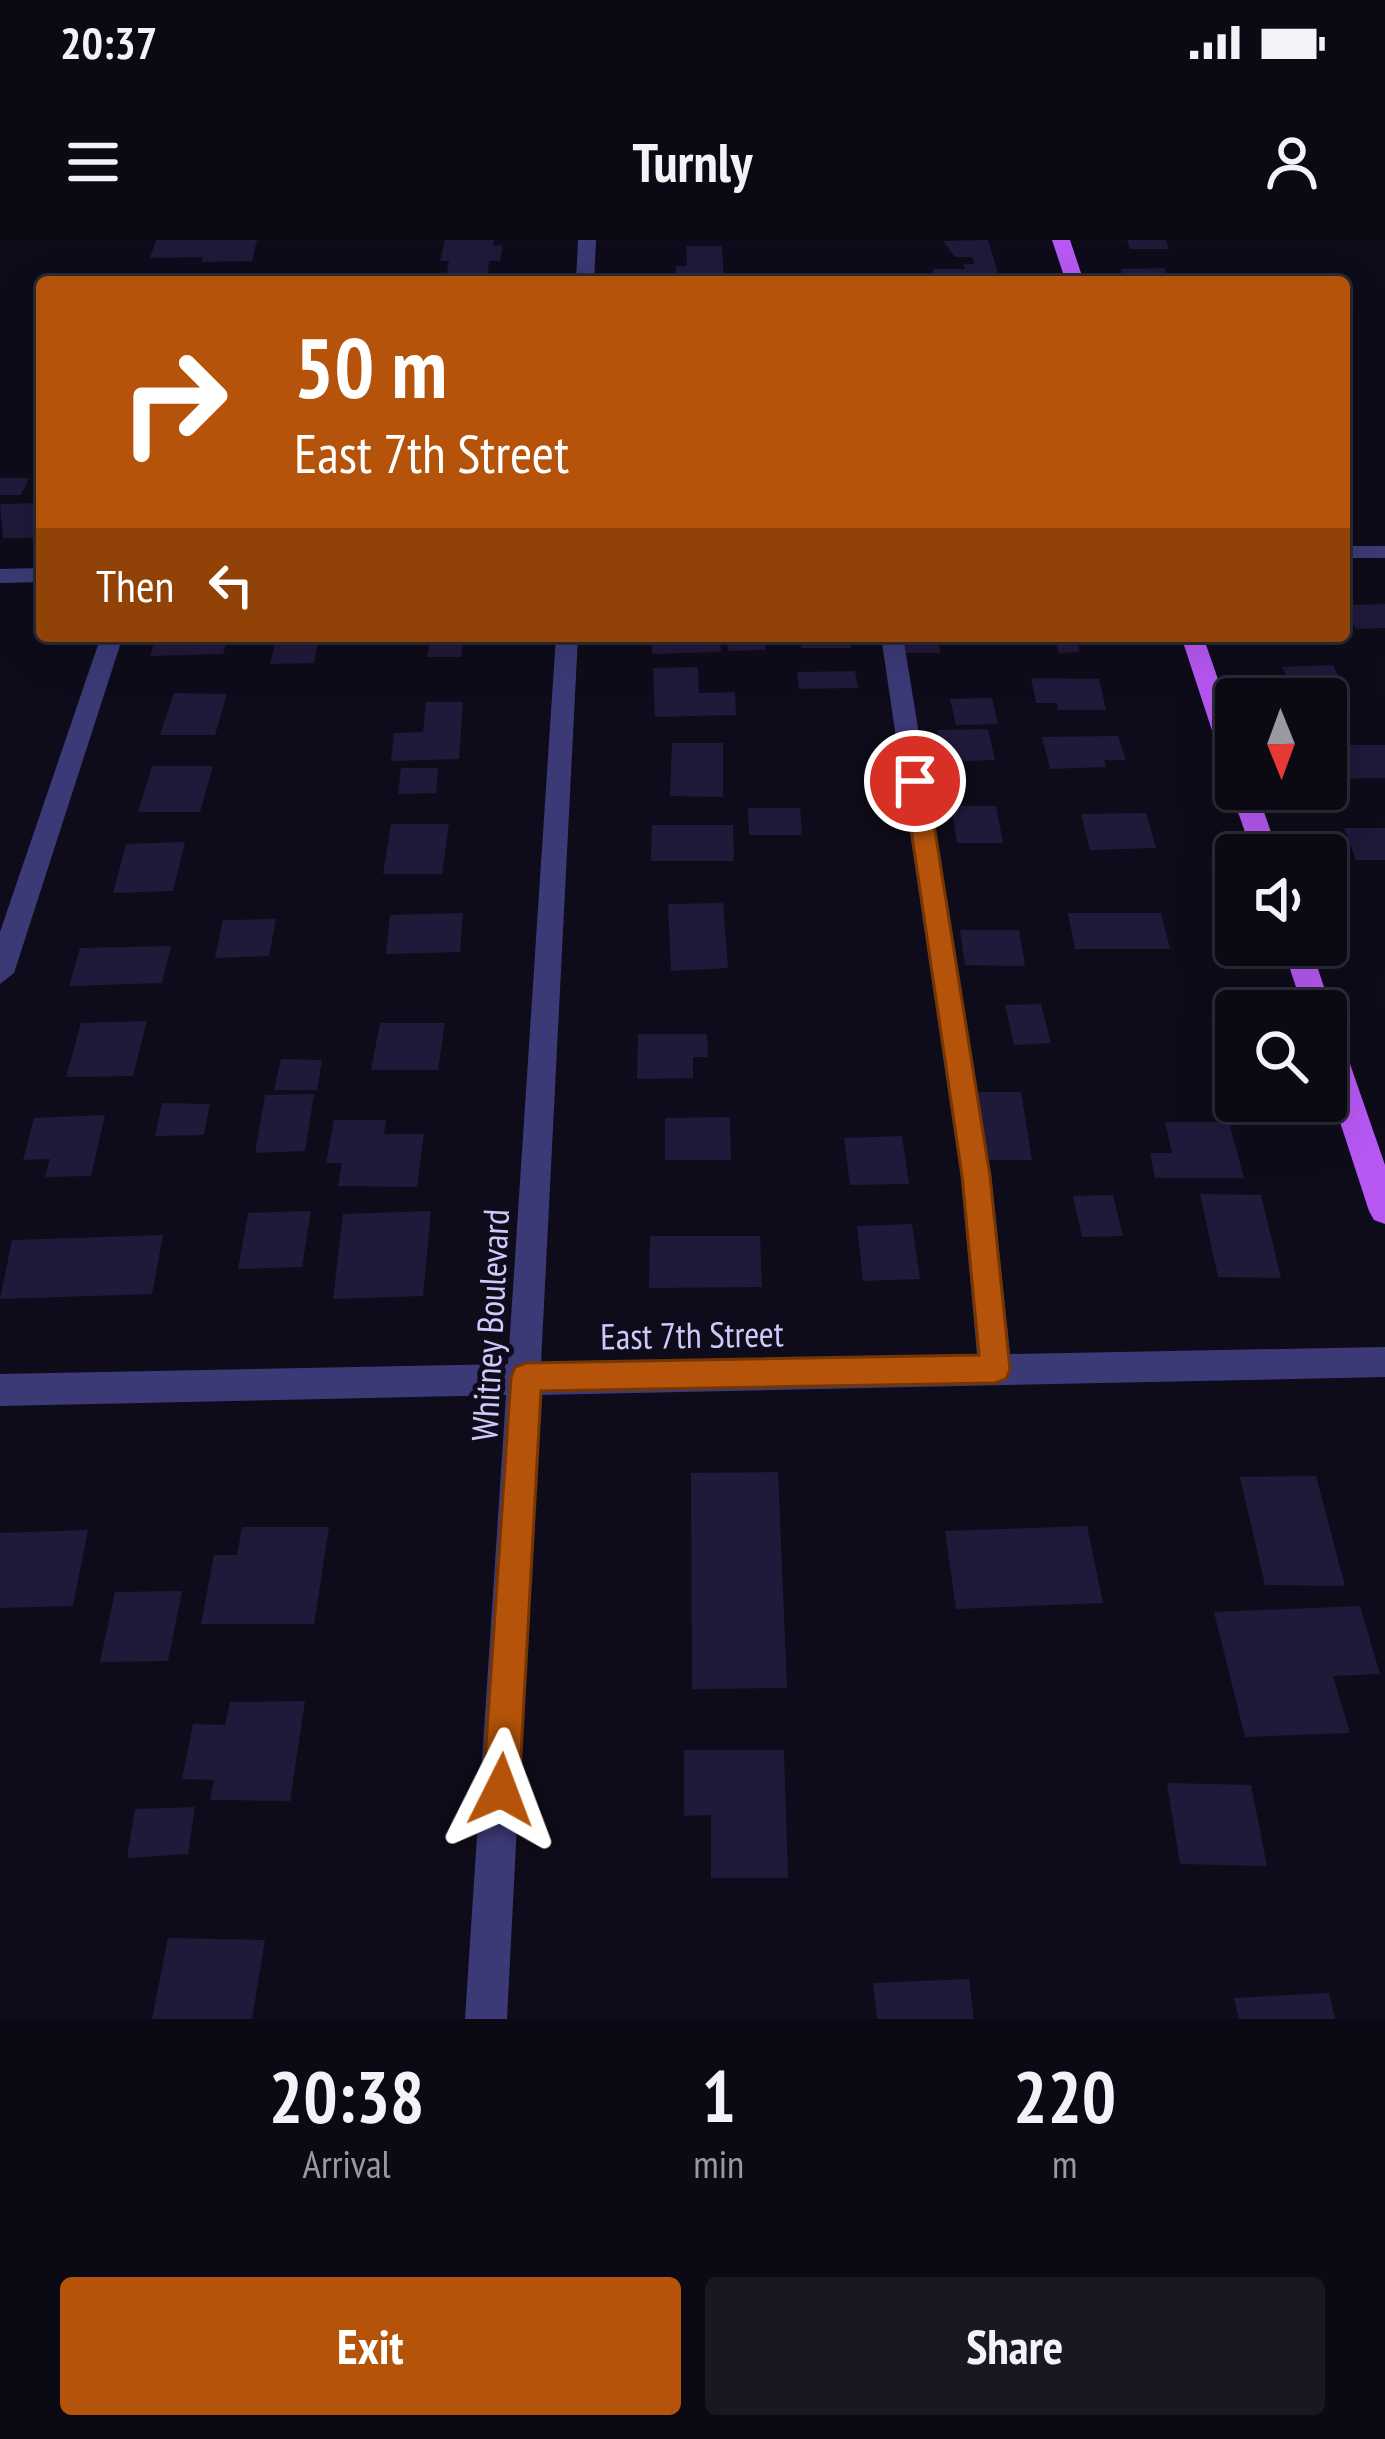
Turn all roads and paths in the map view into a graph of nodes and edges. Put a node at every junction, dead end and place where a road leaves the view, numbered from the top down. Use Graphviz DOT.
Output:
graph roads {
  1 [pos="587,240"];
  2 [pos="1061,240"];
  3 [pos="585,276"];
  4 [pos="1073,276"];
  5 [pos="1350,552"];
  6 [pos="1385,552"];
  7 [pos="36,575"];
  8 [pos="0,576"];
  9 [pos="110,642"];
  10 [pos="567,642"];
  11 [pos="893,642"];
  12 [pos="1194,642"];
  13 [pos="1215,704"];
  14 [pos="0,973"];
  15 [pos="1347,1097"];
  16 [pos="1385,1210"];
  17 [pos="1385,1362"];
  18 [pos="995,1369"];
  19 [pos="526,1377"];
  20 [pos="0,1390"];
  21 [pos="486,2019"];
  1 -- 3 [label="street"];
  2 -- 4 [label="main road"];
  5 -- 6 [label="street"];
  7 -- 8 [label="street"];
  9 -- 14 [label="street"];
  10 -- 19 [label="street, Whitney Boulevard"];
  11 -- 18 [label="street"];
  12 -- 13 [label="main road"];
  15 -- 16 [label="main road"];
  17 -- 18 [label="street, East 7th Street"];
  18 -- 19 [label="street, East 7th Street"];
  19 -- 20 [label="street, East 7th Street"];
  19 -- 21 [label="street, Whitney Boulevard"];
}
